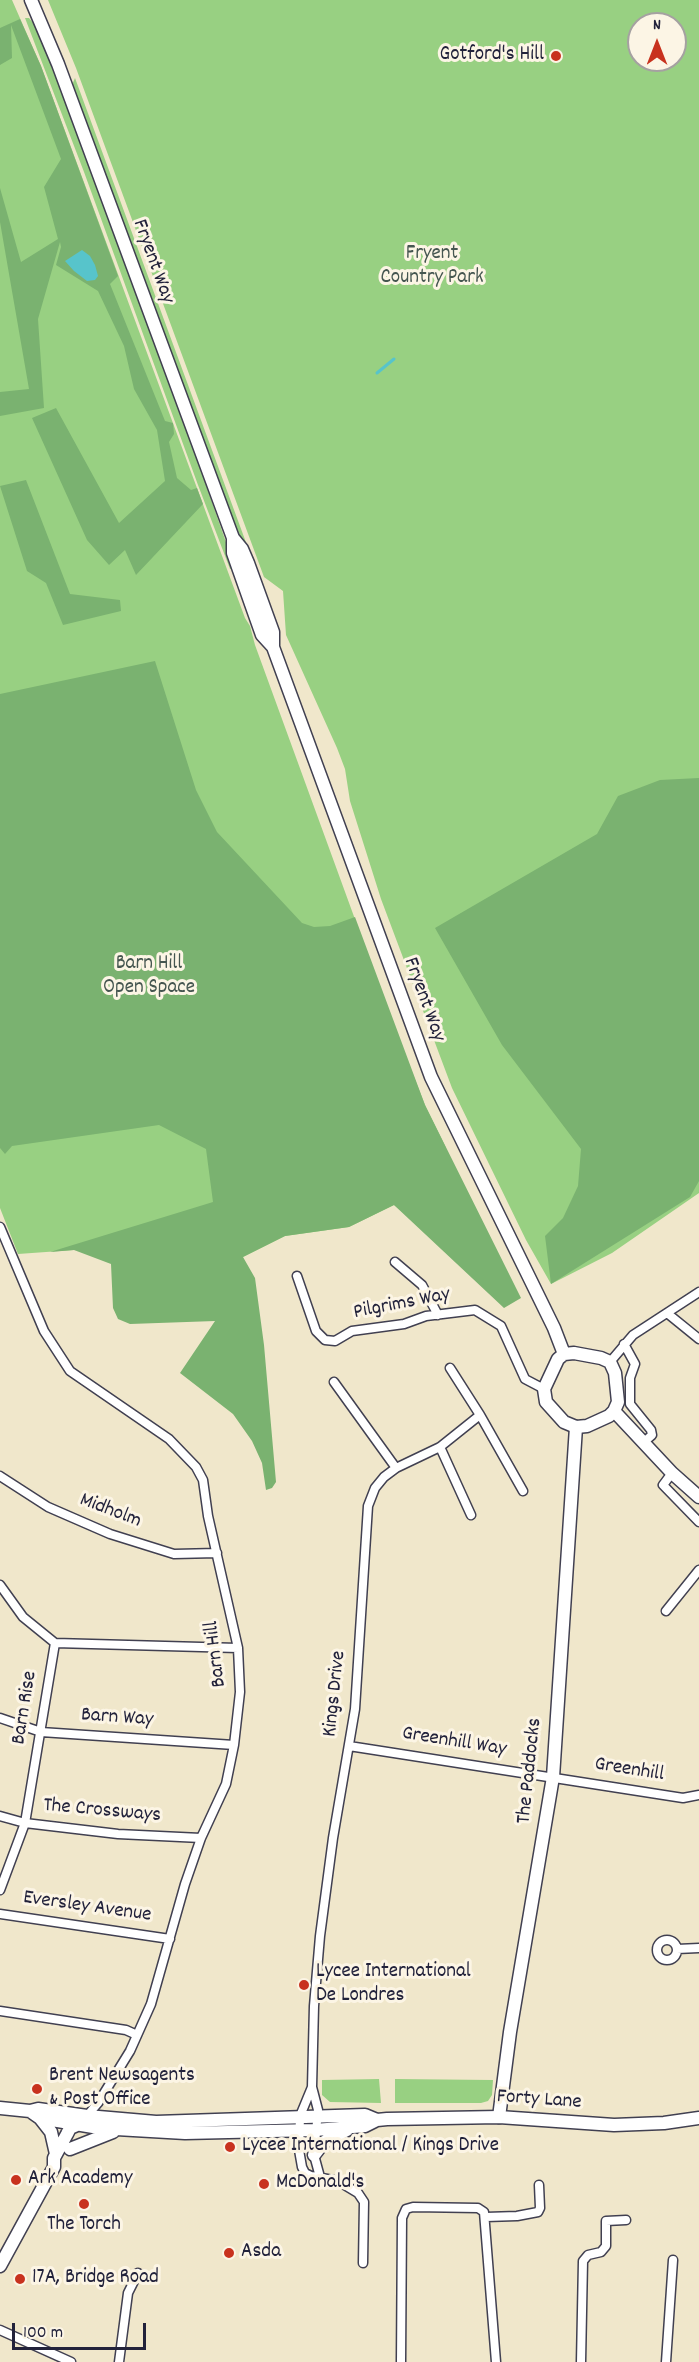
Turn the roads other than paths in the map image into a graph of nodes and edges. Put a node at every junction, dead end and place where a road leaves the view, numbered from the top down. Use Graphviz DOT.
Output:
graph roads {
  1 [pos="31,0"];
  2 [pos="0,1227"];
  3 [pos="395,1262"];
  4 [pos="297,1276"];
  5 [pos="699,1292"];
  6 [pos="667,1313"];
  7 [pos="438,1315"];
  8 [pos="699,1339"];
  9 [pos="624,1344"];
  10 [pos="564,1354"];
  11 [pos="610,1362"];
  12 [pos="450,1368"];
  13 [pos="334,1382"];
  14 [pos="544,1389"];
  15 [pos="614,1411"];
  16 [pos="480,1415"];
  17 [pos="576,1427"];
  18 [pos="644,1442"];
  19 [pos="440,1447"];
  20 [pos="396,1468"];
  21 [pos="672,1473"];
  22 [pos="0,1476"];
  23 [pos="523,1491"];
  24 [pos="699,1497"];
  25 [pos="471,1515"];
  26 [pos="699,1522"];
  27 [pos="217,1554"];
  28 [pos="699,1570"];
  29 [pos="0,1586"];
  30 [pos="666,1611"];
  31 [pos="55,1642"];
  32 [pos="238,1648"];
  33 [pos="0,1718"];
  34 [pos="41,1732"];
  35 [pos="234,1745"];
  36 [pos="349,1746"];
  37 [pos="553,1777"];
  38 [pos="699,1795"];
  39 [pos="0,1816"];
  40 [pos="25,1823"];
  41 [pos="201,1838"];
  42 [pos="0,1890"];
  43 [pos="0,1914"];
  44 [pos="170,1939"];
  45 [pos="699,1948"];
  46 [pos="677,1949"];
  47 [pos="0,2011"];
  48 [pos="137,2035"];
  49 [pos="312,2087"];
  50 [pos="0,2108"];
  51 [pos="35,2115"];
  52 [pos="87,2116"];
  53 [pos="300,2116"];
  54 [pos="317,2116"];
  55 [pos="499,2117"];
  56 [pos="699,2118"];
  57 [pos="377,2120"];
  58 [pos="77,2125"];
  59 [pos="350,2127"];
  60 [pos="120,2130"];
  61 [pos="315,2130"];
  62 [pos="299,2131"];
  63 [pos="70,2149"];
  64 [pos="56,2154"];
  65 [pos="314,2155"];
  66 [pos="54,2167"];
  67 [pos="320,2177"];
  68 [pos="539,2185"];
  69 [pos="486,2217"];
  70 [pos="626,2220"];
  71 [pos="673,2260"];
  72 [pos="363,2263"];
  73 [pos="0,2266"];
  74 [pos="138,2273"];
  75 [pos="0,2330"];
  76 [pos="71,2362"];
  77 [pos="119,2362"];
  78 [pos="401,2362"];
  79 [pos="496,2362"];
  80 [pos="581,2362"];
  81 [pos="666,2362"];
  1 -- 10 [label="main road, Fryent Way"];
  2 -- 27 [label="street, Barn Hill"];
  3 -- 7 [label="street"];
  4 -- 7 [label="street, Pilgrims Way"];
  5 -- 6 [label="street"];
  6 -- 8 [label="street"];
  6 -- 9 [label="street"];
  7 -- 14 [label="street, Pilgrims Way"];
  9 -- 11 [label="street"];
  9 -- 18 [label="street"];
  10 -- 11 [label="main road"];
  10 -- 14 [label="main road"];
  11 -- 15 [label="main road"];
  12 -- 16 [label="street"];
  13 -- 20 [label="street"];
  14 -- 17 [label="main road"];
  15 -- 17 [label="main road"];
  15 -- 18 [label="main road"];
  16 -- 19 [label="street, Kings Drive"];
  16 -- 23 [label="street"];
  17 -- 37 [label="main road, The Paddocks"];
  18 -- 21 [label="main road"];
  19 -- 20 [label="street, Kings Drive"];
  19 -- 25 [label="street"];
  20 -- 36 [label="street, Kings Drive"];
  21 -- 24 [label="main road"];
  21 -- 26 [label="street"];
  22 -- 27 [label="street, Midholm"];
  27 -- 32 [label="street, Barn Hill"];
  28 -- 30 [label="street"];
  29 -- 31 [label="street"];
  31 -- 32 [label="street"];
  31 -- 34 [label="street, Barn Rise"];
  32 -- 35 [label="street, Barn Hill"];
  33 -- 34 [label="street, Barn Way"];
  34 -- 35 [label="street, Barn Way"];
  34 -- 40 [label="street, Barn Rise"];
  35 -- 41 [label="street, Barn Hill"];
  36 -- 37 [label="street, Greenhill Way"];
  36 -- 49 [label="street, Kings Drive"];
  37 -- 38 [label="street, Greenhill"];
  37 -- 55 [label="main road, The Paddocks"];
  39 -- 40 [label="street, The Crossways"];
  40 -- 41 [label="street, The Crossways"];
  40 -- 42 [label="street, Barn Rise"];
  41 -- 44 [label="street, Barn Hill"];
  43 -- 44 [label="street, Eversley Avenue"];
  44 -- 48 [label="street, Barn Hill"];
  45 -- 46 [label="street"];
  47 -- 48 [label="street"];
  48 -- 52 [label="street, Barn Hill"];
  49 -- 53 [label="street"];
  49 -- 54 [label="street"];
  50 -- 51 [label="main road"];
  51 -- 52 [label="main road"];
  51 -- 58 [label="main road"];
  51 -- 64 [label="main road"];
  52 -- 53 [label="main road"];
  52 -- 58 [label="street, Barn Hill"];
  53 -- 54 [label="main road"];
  53 -- 62 [label="street"];
  54 -- 57 [label="main road"];
  54 -- 61 [label="street"];
  55 -- 56 [label="main road, Forty Lane"];
  55 -- 57 [label="main road, Forty Lane"];
  57 -- 59 [label="main road"];
  58 -- 60 [label="main road"];
  58 -- 63 [label="main road"];
  58 -- 64 [label="main road"];
  59 -- 61 [label="main road"];
  59 -- 65 [label="main road"];
  60 -- 62 [label="main road"];
  60 -- 63 [label="main road"];
  61 -- 62 [label="main road"];
  61 -- 65 [label="street"];
  62 -- 67 [label="street"];
  63 -- 66 [label="main road"];
  64 -- 66 [label="main road"];
  65 -- 67 [label="street"];
  66 -- 73 [label="main road"];
  67 -- 72 [label="street"];
  68 -- 69 [label="street"];
  69 -- 78 [label="street"];
  69 -- 79 [label="street"];
  70 -- 80 [label="street"];
  71 -- 81 [label="street"];
  74 -- 77 [label="street"];
  75 -- 76 [label="street"];
}
